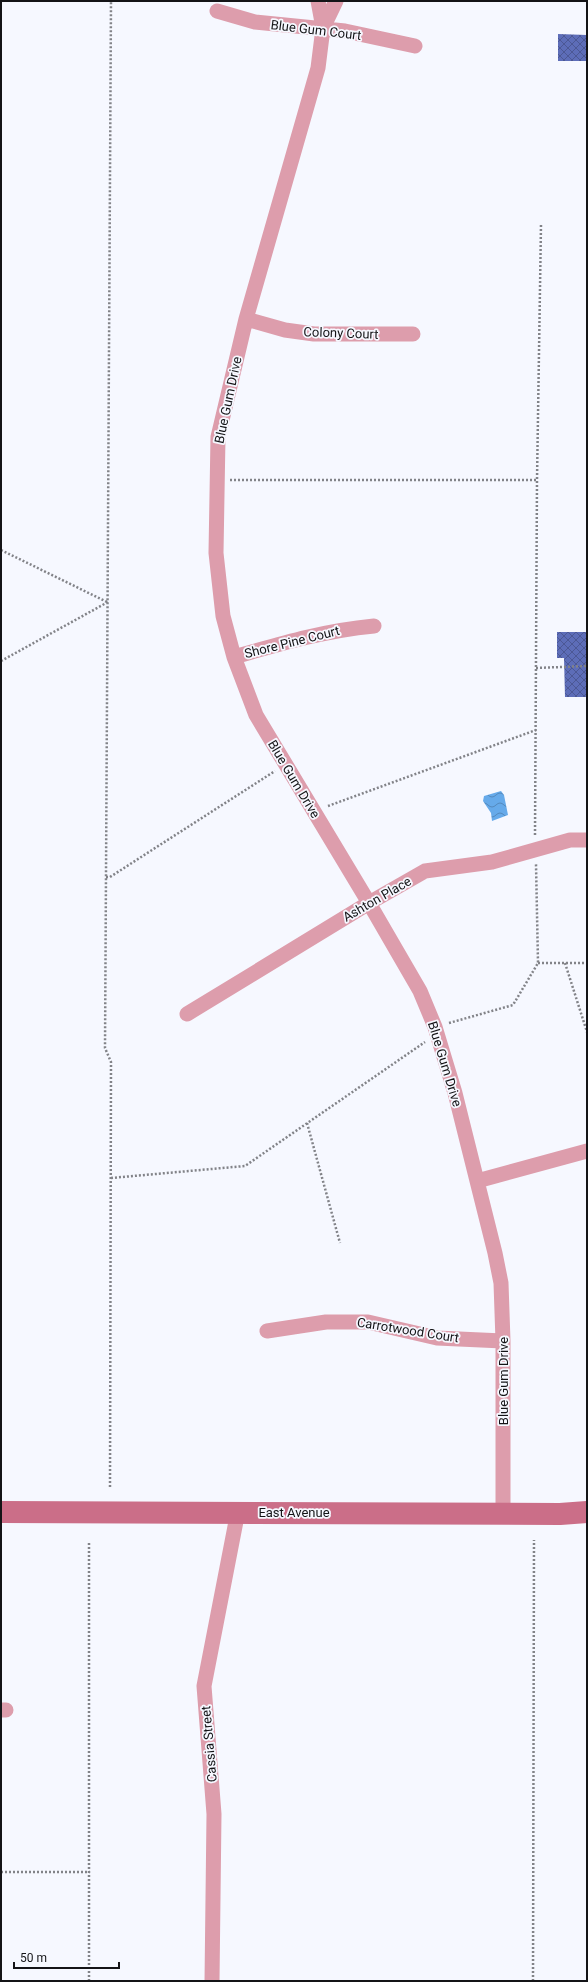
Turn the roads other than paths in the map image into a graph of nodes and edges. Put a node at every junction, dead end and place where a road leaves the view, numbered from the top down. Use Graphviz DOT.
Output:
graph roads {
  1 [pos="318,1"];
  2 [pos="336,1"];
  3 [pos="217,12"];
  4 [pos="323,28"];
  5 [pos="415,46"];
  6 [pos="246,319"];
  7 [pos="413,334"];
  8 [pos="374,626"];
  9 [pos="234,657"];
  10 [pos="587,840"];
  11 [pos="369,903"];
  12 [pos="188,1014"];
  13 [pos="587,1151"];
  14 [pos="477,1181"];
  15 [pos="267,1331"];
  16 [pos="503,1341"];
  17 [pos="238,1511"];
  18 [pos="1,1512"];
  19 [pos="587,1512"];
  20 [pos="503,1513"];
  21 [pos="212,1981"];
  1 -- 4 [label="street, Blue Gum Drive"];
  2 -- 4 [label="street, Blue Gum Drive"];
  3 -- 4 [label="street, Blue Gum Court"];
  4 -- 5 [label="street, Blue Gum Court"];
  4 -- 6 [label="street, Blue Gum Drive"];
  6 -- 7 [label="street, Colony Court"];
  6 -- 9 [label="street, Blue Gum Drive"];
  8 -- 9 [label="street, Shore Pine Court"];
  9 -- 11 [label="street, Blue Gum Drive"];
  10 -- 11 [label="street, Ashton Place"];
  11 -- 12 [label="street, Ashton Place"];
  11 -- 14 [label="street, Blue Gum Drive"];
  13 -- 14 [label="street"];
  14 -- 16 [label="street, Blue Gum Drive"];
  15 -- 16 [label="street, Carrotwood Court"];
  16 -- 20 [label="street, Blue Gum Drive"];
  17 -- 18 [label="main road, East Avenue"];
  17 -- 20 [label="main road, East Avenue"];
  17 -- 21 [label="street, Cassia Street"];
  19 -- 20 [label="main road, East Avenue"];
}
